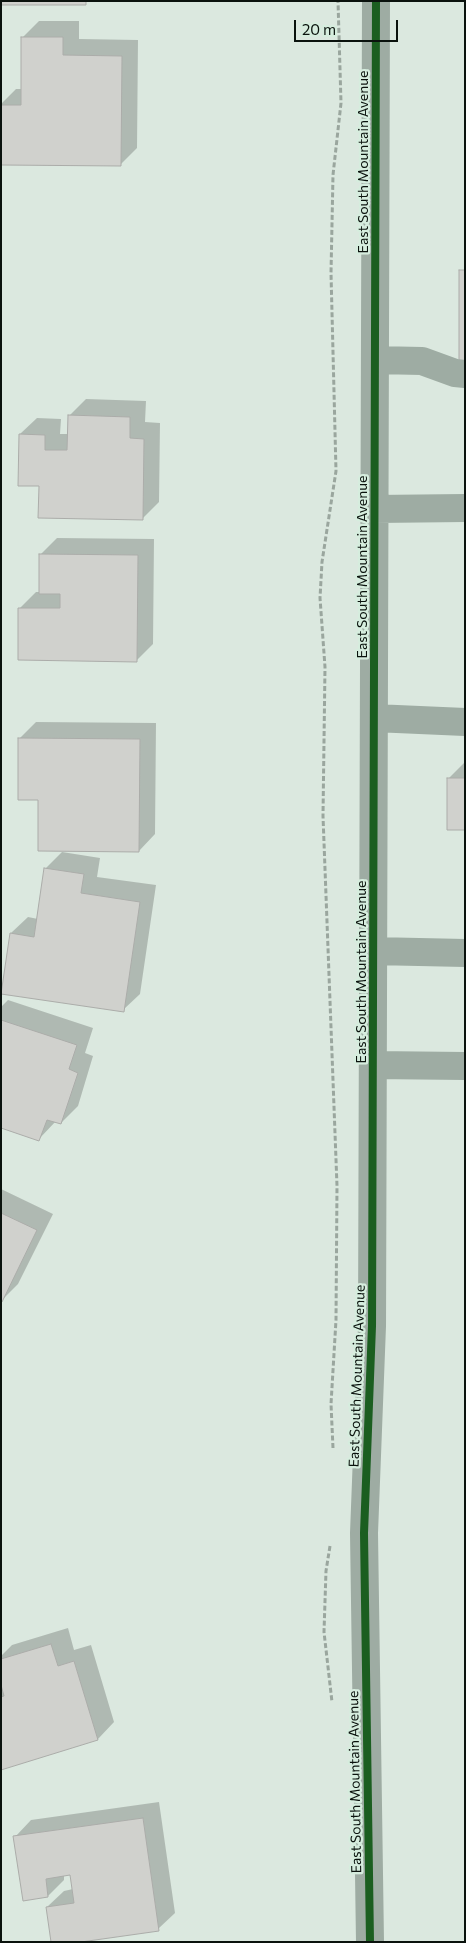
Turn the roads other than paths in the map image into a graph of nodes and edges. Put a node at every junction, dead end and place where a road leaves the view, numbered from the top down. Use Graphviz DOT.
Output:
graph roads {
  1 [pos="376,1"];
  2 [pos="375,360"];
  3 [pos="465,374"];
  4 [pos="465,508"];
  5 [pos="375,509"];
  6 [pos="374,718"];
  7 [pos="465,722"];
  8 [pos="373,951"];
  9 [pos="465,953"];
  10 [pos="373,1065"];
  11 [pos="465,1066"];
  12 [pos="370,1942"];
  1 -- 2 [label="street, East South Mountain Avenue"];
  2 -- 3 [label="street"];
  2 -- 5 [label="street, East South Mountain Avenue"];
  4 -- 5 [label="street"];
  5 -- 6 [label="street, East South Mountain Avenue"];
  6 -- 7 [label="street"];
  6 -- 8 [label="street, East South Mountain Avenue"];
  8 -- 9 [label="street"];
  8 -- 10 [label="street, East South Mountain Avenue"];
  10 -- 11 [label="street"];
  10 -- 12 [label="street, East South Mountain Avenue"];
}
